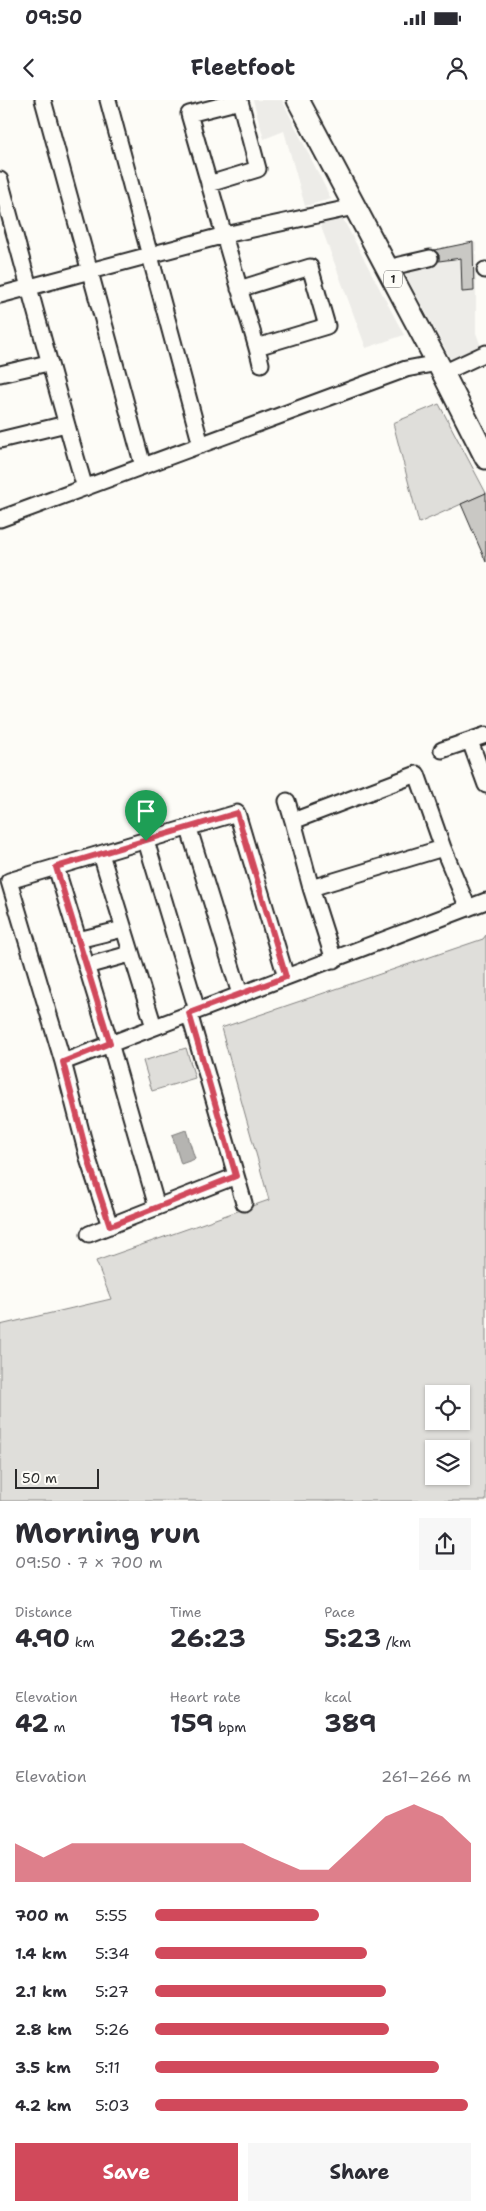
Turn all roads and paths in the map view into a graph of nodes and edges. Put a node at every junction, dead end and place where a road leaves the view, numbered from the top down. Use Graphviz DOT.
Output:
graph roads {
  1 [pos="43,100"];
  2 [pos="108,100"];
  3 [pos="298,100"];
  4 [pos="0,180"];
  5 [pos="209,184"];
  6 [pos="354,207"];
  7 [pos="225,235"];
  8 [pos="151,255"];
  9 [pos="430,258"];
  10 [pos="387,268"];
  11 [pos="91,271"];
  12 [pos="30,287"];
  13 [pos="239,289"];
  14 [pos="0,295"];
  15 [pos="257,347"];
  16 [pos="486,353"];
  17 [pos="48,363"];
  18 [pos="261,364"];
  19 [pos="440,368"];
  20 [pos="0,374"];
  21 [pos="66,424"];
  22 [pos="0,440"];
  23 [pos="201,445"];
  24 [pos="486,458"];
  25 [pos="143,466"];
  26 [pos="84,488"];
  27 [pos="0,519"];
  28 [pos="486,735"];
  29 [pos="470,741"];
  30 [pos="442,750"];
  31 [pos="486,785"];
  32 [pos="287,801"];
  33 [pos="293,821"];
  34 [pos="188,829"];
  35 [pos="146,841"];
  36 [pos="443,848"];
  37 [pos="101,854"];
  38 [pos="56,867"];
  39 [pos="311,888"];
  40 [pos="486,901"];
  41 [pos="468,908"];
  42 [pos="123,929"];
  43 [pos="78,940"];
  44 [pos="130,954"];
  45 [pos="334,960"];
  46 [pos="86,966"];
  47 [pos="286,977"];
  48 [pos="240,994"];
  49 [pos="193,1011"];
  50 [pos="154,1027"];
  51 [pos="110,1043"];
  52 [pos="63,1062"];
  53 [pos="236,1176"];
  54 [pos="244,1203"];
  55 [pos="156,1207"];
  56 [pos="110,1226"];
  57 [pos="89,1234"];
  1 -- 11 [label="street"];
  2 -- 8 [label="street"];
  3 -- 6 [label="highway, 1"];
  4 -- 12 [label="street"];
  5 -- 5 [label="street"];
  5 -- 7 [label="street"];
  6 -- 7 [label="street"];
  6 -- 10 [label="highway, 1"];
  7 -- 8 [label="street"];
  7 -- 13 [label="street"];
  8 -- 11 [label="street"];
  8 -- 23 [label="street"];
  9 -- 10 [label="street"];
  10 -- 19 [label="highway, 1"];
  11 -- 12 [label="street"];
  11 -- 25 [label="street"];
  12 -- 14 [label="street"];
  12 -- 17 [label="street"];
  13 -- 15 [label="street"];
  13 -- 15 [label="street"];
  15 -- 18 [label="street"];
  16 -- 19 [label="street"];
  17 -- 20 [label="street"];
  17 -- 21 [label="street"];
  19 -- 23 [label="street"];
  19 -- 24 [label="highway, 1"];
  21 -- 22 [label="street"];
  21 -- 26 [label="street"];
  23 -- 25 [label="street"];
  25 -- 26 [label="street"];
  26 -- 27 [label="street"];
  28 -- 29 [label="street"];
  29 -- 30 [label="street"];
  29 -- 31 [label="street"];
  32 -- 33 [label="street"];
  33 -- 36 [label="street"];
  33 -- 39 [label="street"];
  34 -- 35 [label="street"];
  34 -- 47 [label="street"];
  34 -- 48 [label="street"];
  35 -- 37 [label="street"];
  35 -- 49 [label="street"];
  36 -- 39 [label="street"];
  36 -- 41 [label="street"];
  37 -- 38 [label="street"];
  37 -- 42 [label="street"];
  38 -- 43 [label="street"];
  38 -- 52 [label="street"];
  39 -- 45 [label="street"];
  40 -- 41 [label="street"];
  41 -- 45 [label="street"];
  42 -- 43 [label="street"];
  42 -- 44 [label="street"];
  43 -- 46 [label="street"];
  44 -- 46 [label="street"];
  44 -- 50 [label="street"];
  45 -- 47 [label="street"];
  46 -- 51 [label="street"];
  47 -- 48 [label="street"];
  48 -- 49 [label="street"];
  49 -- 50 [label="street"];
  49 -- 53 [label="street"];
  50 -- 51 [label="street"];
  51 -- 52 [label="street"];
  51 -- 55 [label="street"];
  52 -- 56 [label="street"];
  53 -- 54 [label="street"];
  53 -- 55 [label="street"];
  55 -- 56 [label="street"];
  56 -- 57 [label="street"];
}
